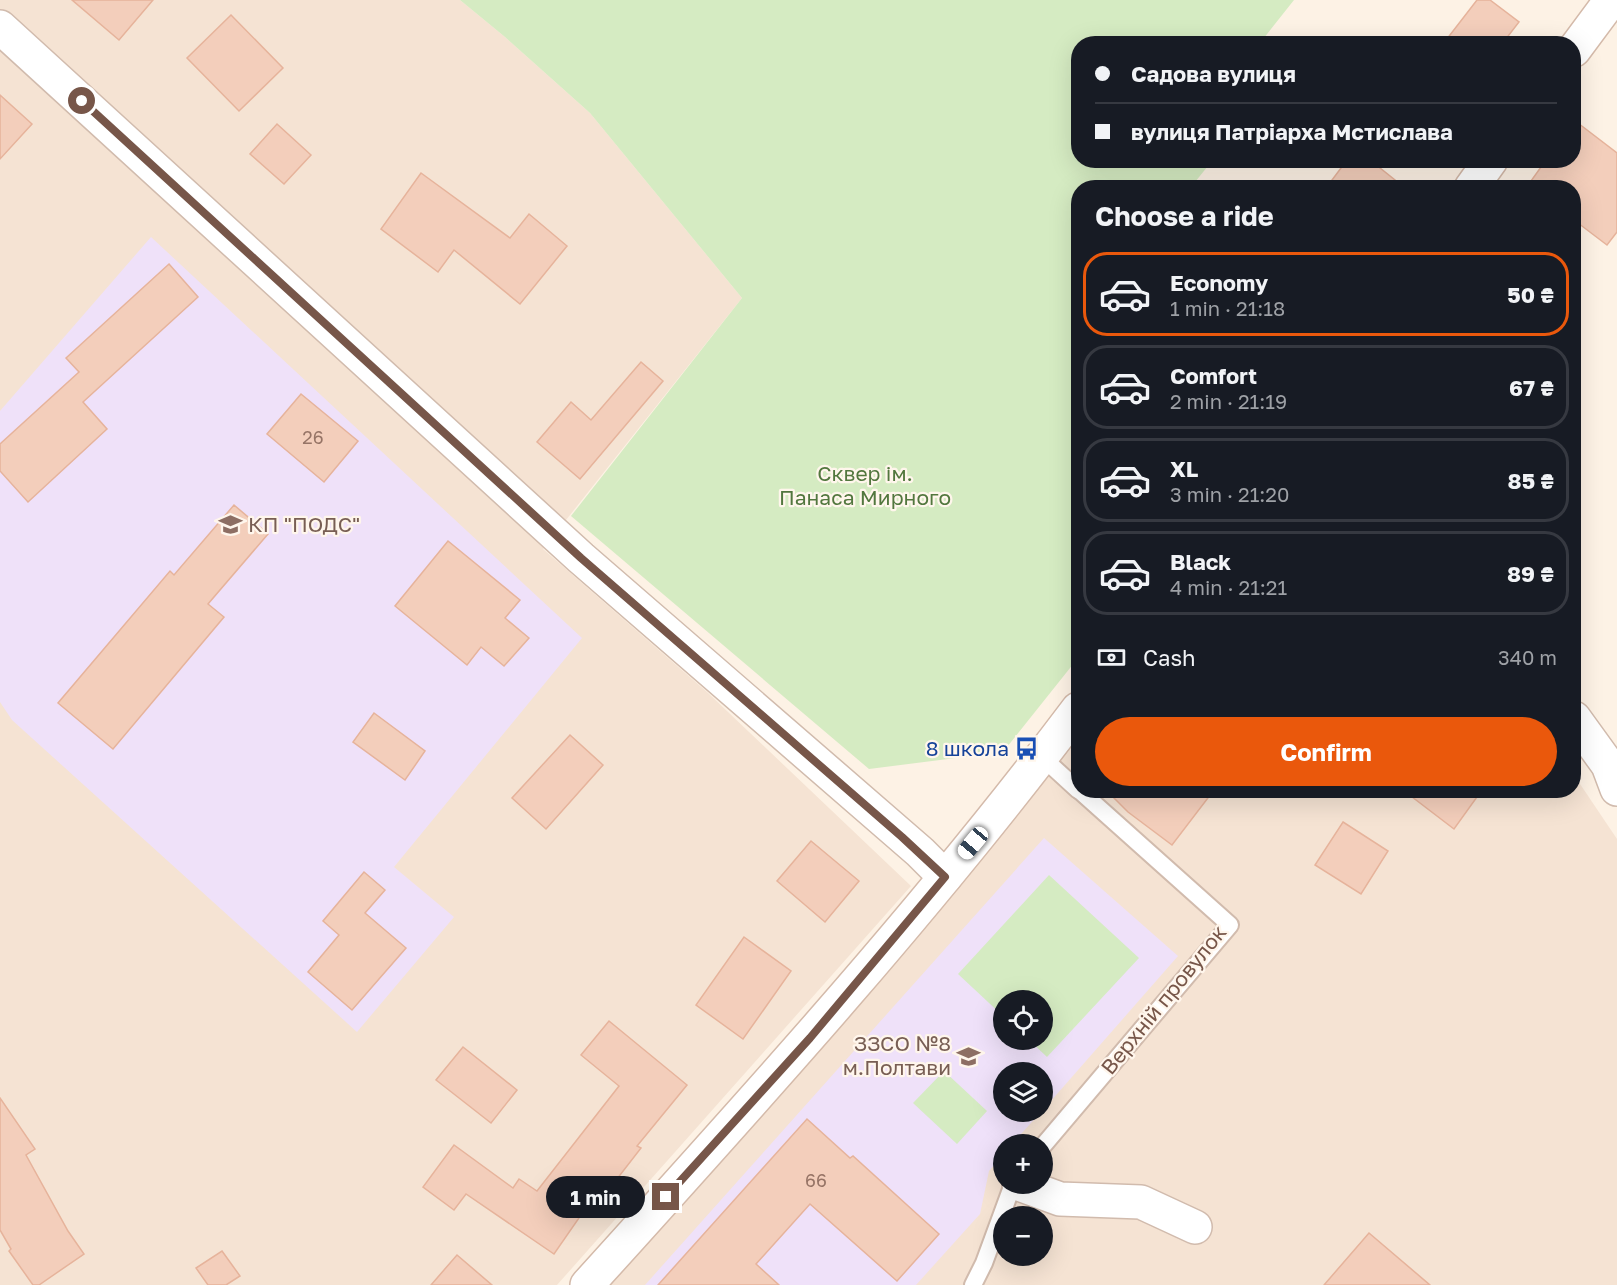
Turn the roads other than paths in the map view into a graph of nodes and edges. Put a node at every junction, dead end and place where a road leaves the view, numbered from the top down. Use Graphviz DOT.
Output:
graph roads {
  1 [pos="1611,0"];
  2 [pos="0,27"];
  3 [pos="1581,41"];
  4 [pos="1071,719"];
  5 [pos="1581,728"];
  6 [pos="1042,758"];
  7 [pos="1071,783"];
  8 [pos="1617,789"];
  9 [pos="1088,798"];
  10 [pos="945,877"];
  11 [pos="1053,1134"];
  12 [pos="1009,1194"];
  13 [pos="1046,1194"];
  14 [pos="1195,1227"];
  15 [pos="587,1285"];
  16 [pos="973,1285"];
  1 -- 3 [label="street"];
  2 -- 10 [label="street"];
  4 -- 6 [label="street"];
  5 -- 8 [label="street"];
  6 -- 7 [label="lane, Верхній провулок"];
  6 -- 10 [label="street"];
  9 -- 11 [label="lane, Верхній провулок"];
  10 -- 15 [label="street"];
  12 -- 16 [label="lane"];
  13 -- 14 [label="street"];
}
